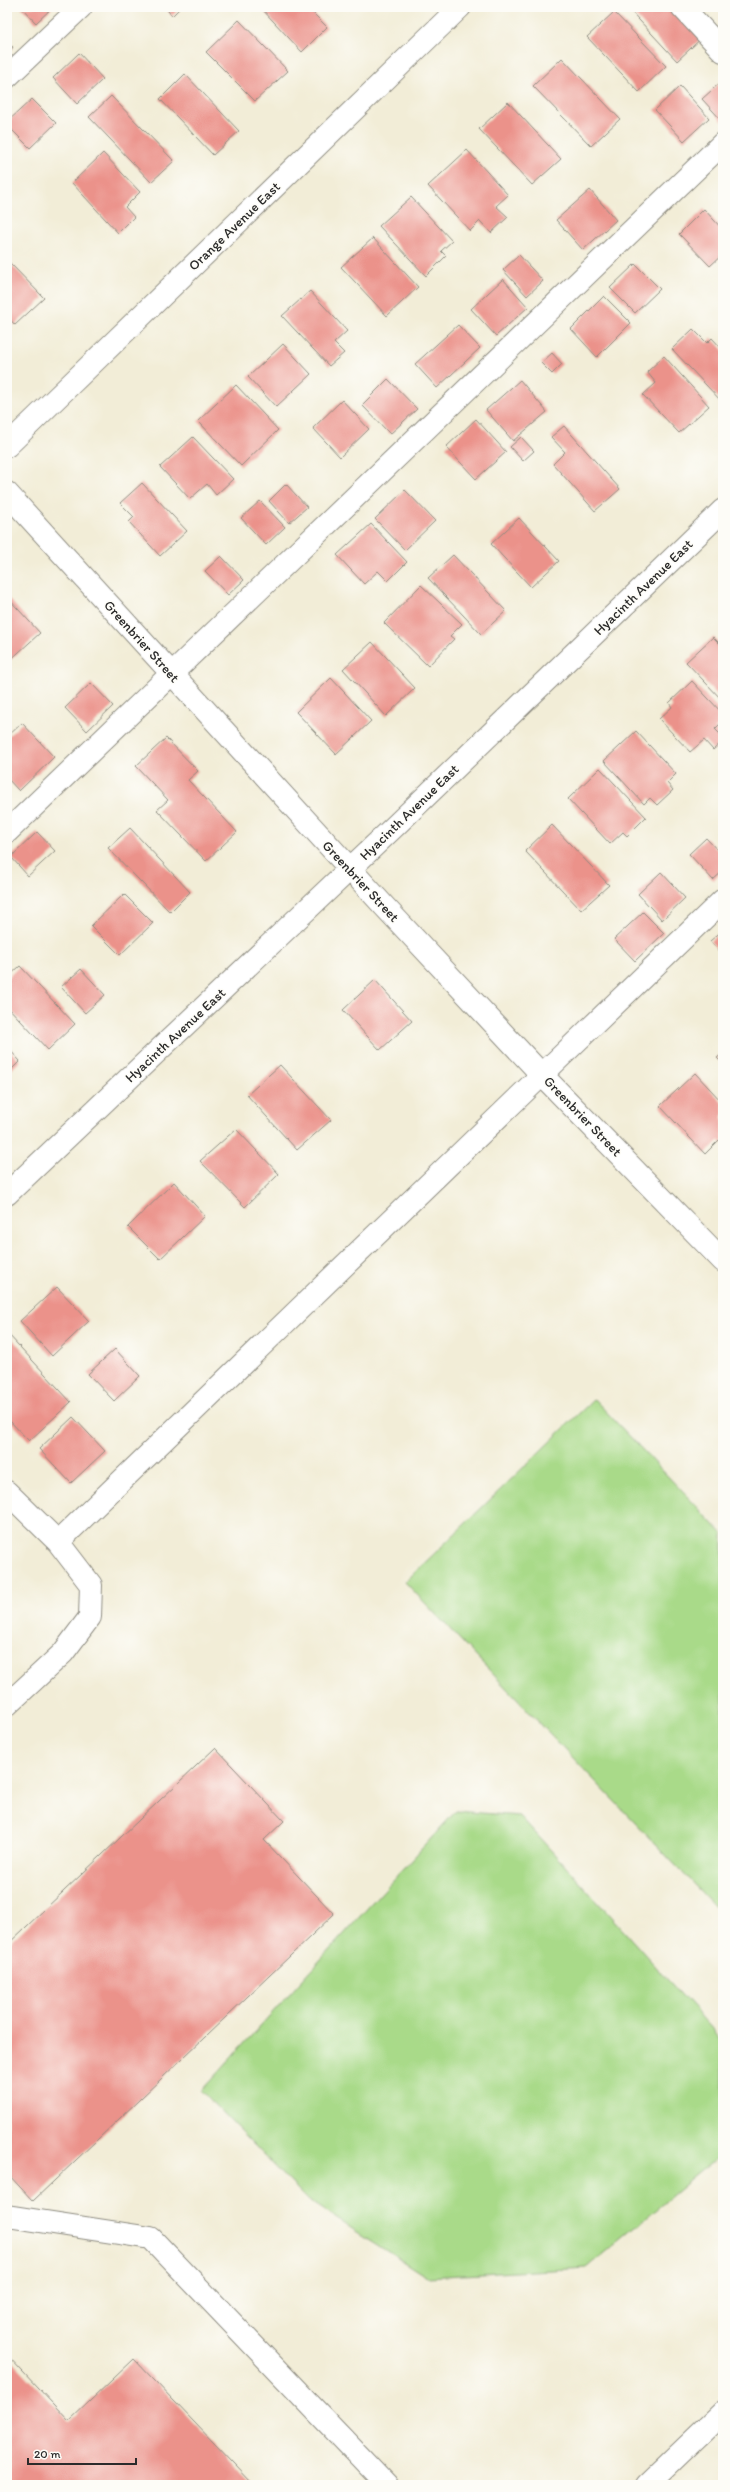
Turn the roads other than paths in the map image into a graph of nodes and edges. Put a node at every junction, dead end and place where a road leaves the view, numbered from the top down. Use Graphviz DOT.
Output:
graph roads {
  1 [pos="80,7"];
  2 [pos="460,7"];
  3 [pos="682,7"];
  4 [pos="723,51"];
  5 [pos="7,77"];
  6 [pos="723,143"];
  7 [pos="7,446"];
  8 [pos="7,493"];
  9 [pos="723,510"];
  10 [pos="172,674"];
  11 [pos="7,832"];
  12 [pos="350,869"];
  13 [pos="723,900"];
  14 [pos="542,1074"];
  15 [pos="7,1194"];
  16 [pos="723,1260"];
  17 [pos="7,1492"];
  18 [pos="58,1542"];
  19 [pos="7,1705"];
  20 [pos="7,2216"];
  21 [pos="723,2412"];
  22 [pos="387,2485"];
  23 [pos="647,2485"];
  1 -- 5 [label="street"];
  2 -- 7 [label="street, Orange Avenue East"];
  3 -- 4 [label="street"];
  6 -- 10 [label="street"];
  8 -- 10 [label="street, Greenbrier Street"];
  9 -- 12 [label="street, Hyacinth Avenue East"];
  10 -- 11 [label="street"];
  10 -- 12 [label="street, Greenbrier Street"];
  12 -- 14 [label="street, Greenbrier Street"];
  12 -- 15 [label="street, Hyacinth Avenue East"];
  13 -- 14 [label="street"];
  14 -- 16 [label="street, Greenbrier Street"];
  14 -- 18 [label="street"];
  17 -- 18 [label="street"];
  18 -- 19 [label="street"];
  20 -- 22 [label="street"];
  21 -- 23 [label="street"];
}
